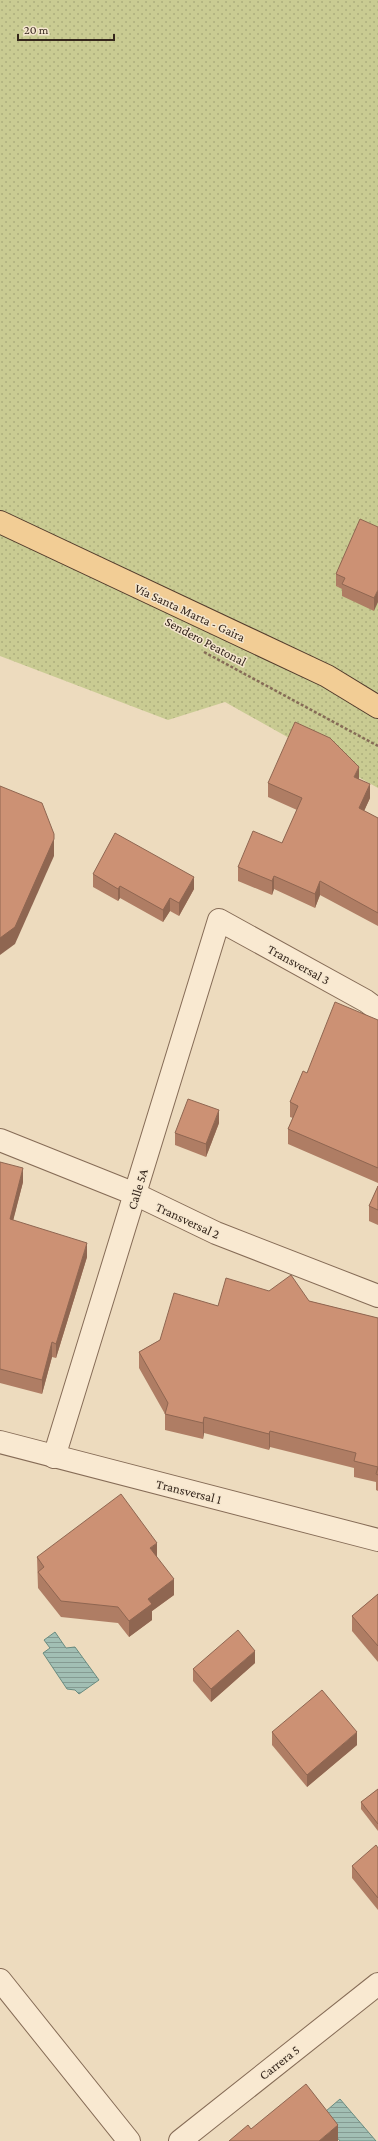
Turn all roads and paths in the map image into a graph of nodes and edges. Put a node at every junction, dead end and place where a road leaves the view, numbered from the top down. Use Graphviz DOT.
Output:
graph roads {
  1 [pos="0,522"];
  2 [pos="199,649"];
  3 [pos="378,707"];
  4 [pos="378,746"];
  5 [pos="219,920"];
  6 [pos="378,1010"];
  7 [pos="0,1140"];
  8 [pos="135,1194"];
  9 [pos="378,1296"];
  10 [pos="0,1442"];
  11 [pos="54,1457"];
  12 [pos="378,1540"];
  13 [pos="0,1980"];
  14 [pos="378,1984"];
  15 [pos="129,2141"];
  16 [pos="180,2141"];
  1 -- 3 [label="main road, Vía Santa Marta - Gaira"];
  2 -- 4 [label="path, Sendero Peatonal"];
  5 -- 6 [label="street, Transversal 3"];
  5 -- 8 [label="street, Calle 5A"];
  7 -- 8 [label="street, Transversal 2"];
  8 -- 9 [label="street, Transversal 2"];
  8 -- 11 [label="street, Calle 5A"];
  10 -- 11 [label="street, Transversal 1"];
  11 -- 12 [label="street, Transversal 1"];
  13 -- 15 [label="street"];
  14 -- 16 [label="street, Carrera 5"];
}
